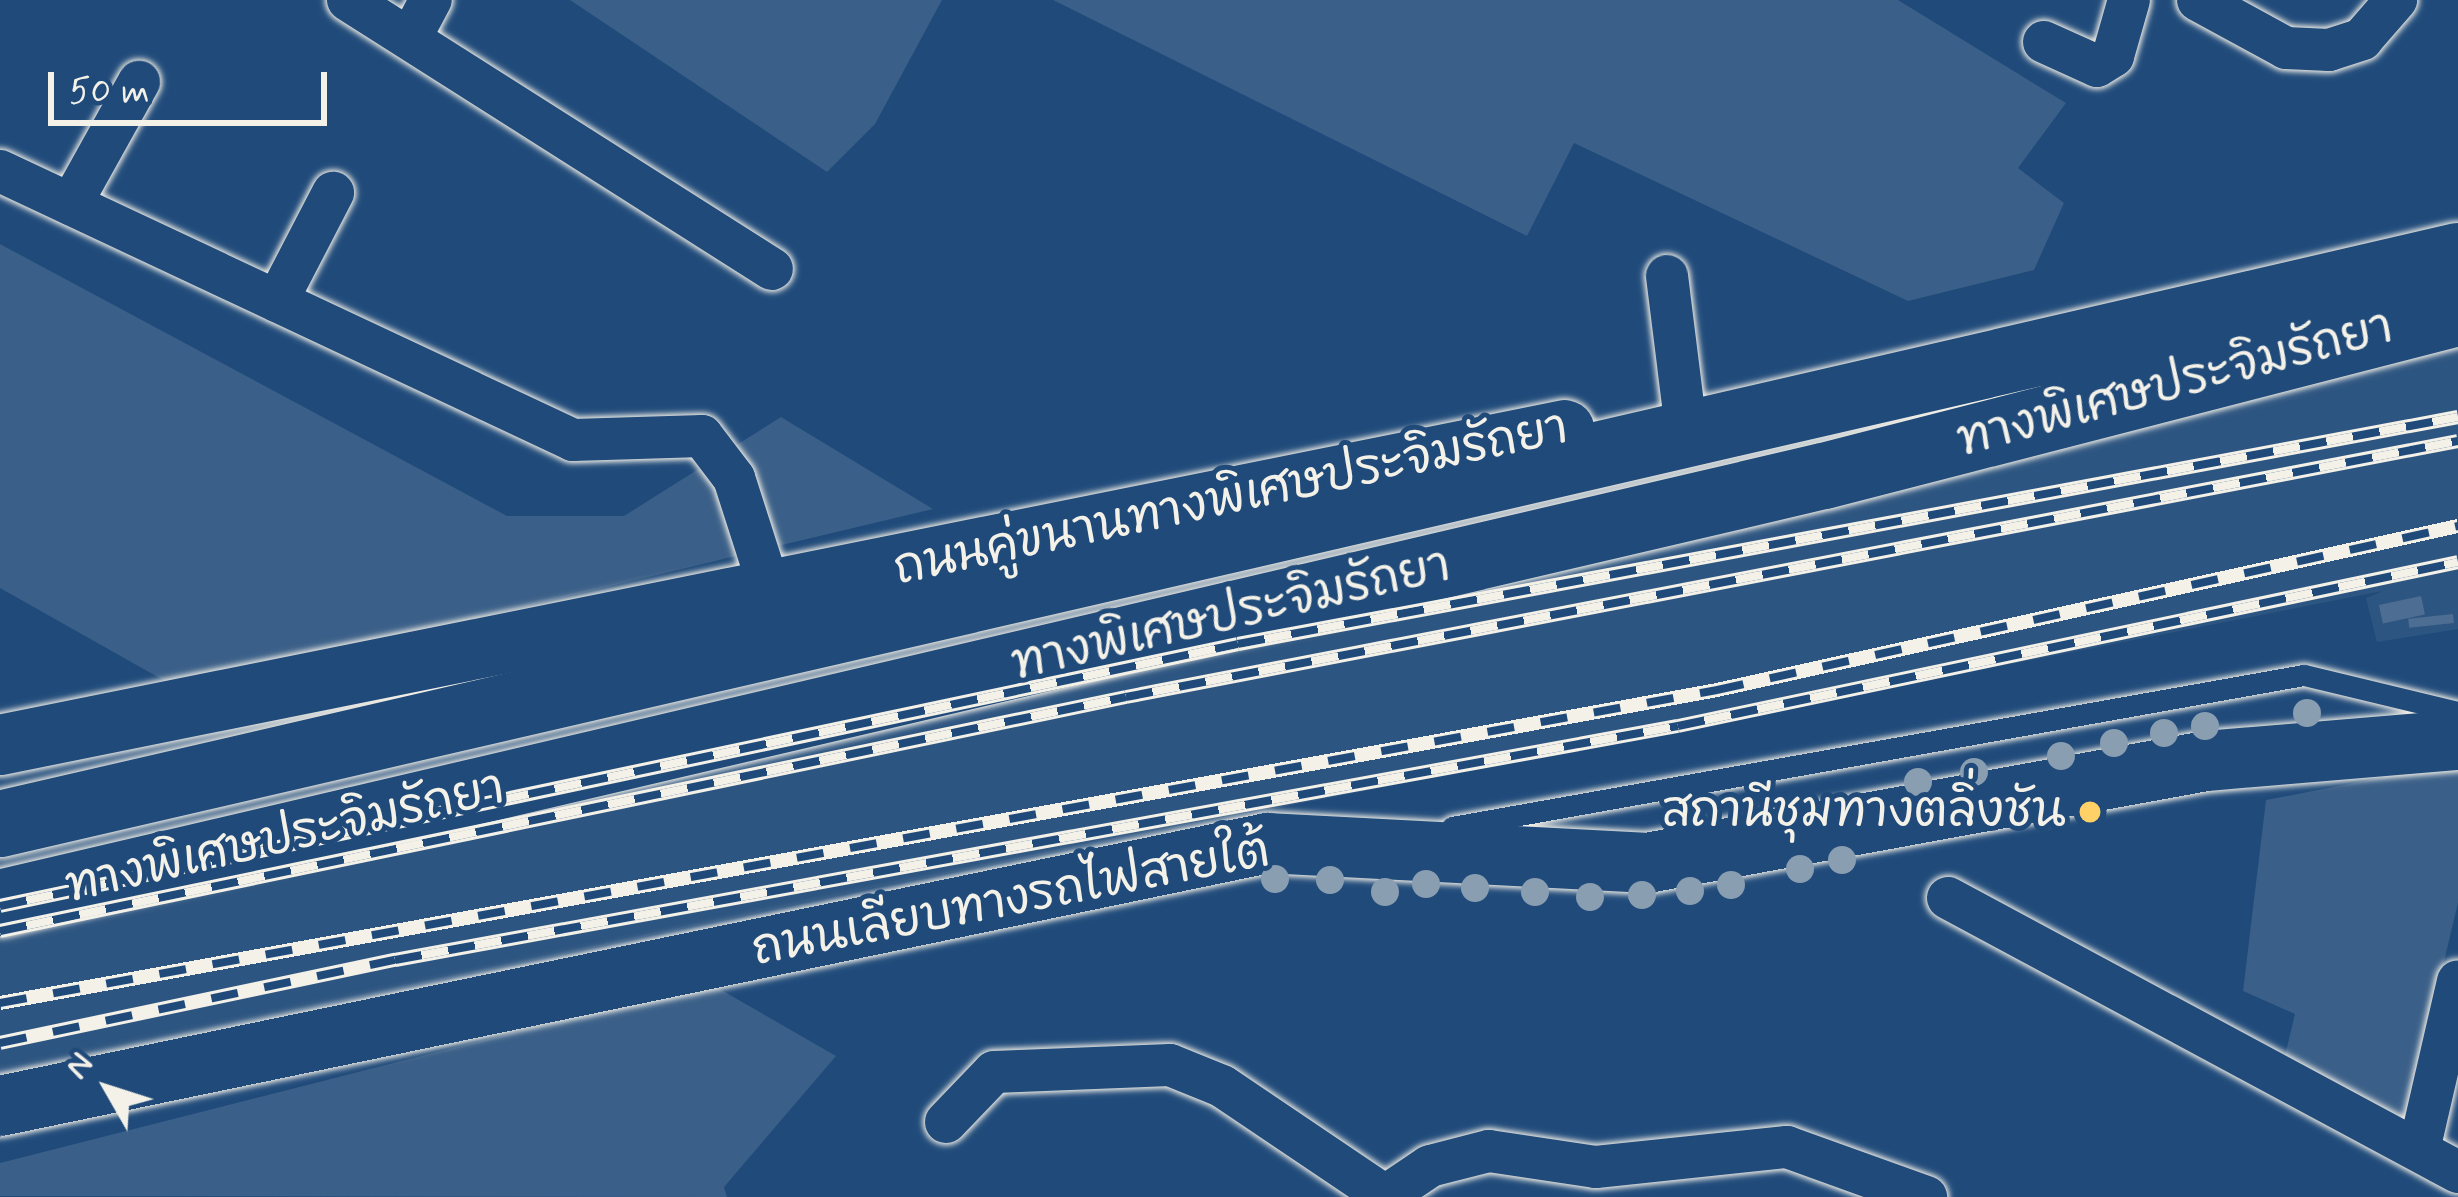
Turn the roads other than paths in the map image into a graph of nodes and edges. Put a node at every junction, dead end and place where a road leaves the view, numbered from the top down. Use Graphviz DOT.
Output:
graph roads {
  1 [pos="348,0"];
  2 [pos="2128,0"];
  3 [pos="2198,0"];
  4 [pos="2396,0"];
  5 [pos="421,17"];
  6 [pos="2044,42"];
  7 [pos="139,82"];
  8 [pos="0,171"];
  9 [pos="333,194"];
  10 [pos="71,204"];
  11 [pos="2458,237"];
  12 [pos="2458,256"];
  13 [pos="772,269"];
  14 [pos="1667,276"];
  15 [pos="277,301"];
  16 [pos="2458,313"];
  17 [pos="1683,404"];
  18 [pos="771,593"];
  19 [pos="2458,712"];
  20 [pos="2458,740"];
  21 [pos="0,745"];
  22 [pos="0,824"];
  23 [pos="1268,843"];
  24 [pos="1948,898"];
  25 [pos="0,903"];
  26 [pos="2458,981"];
  27 [pos="0,1106"];
  28 [pos="946,1121"];
  29 [pos="2419,1150"];
  30 [pos="2458,1172"];
  31 [pos="1385,1196"];
  32 [pos="1925,1197"];
  1 -- 5 [label="street"];
  2 -- 6 [label="street"];
  3 -- 4 [label="street"];
  5 -- 13 [label="street"];
  7 -- 10 [label="street"];
  8 -- 10 [label="street"];
  9 -- 15 [label="street"];
  10 -- 15 [label="street"];
  11 -- 17 [label="main road, ถนนคู่ขนานทางพิเศษประจิมรัถยา"];
  12 -- 22 [label="highway, ทางพิเศษประจิมรัถยา"];
  14 -- 17 [label="street"];
  15 -- 18 [label="street"];
  16 -- 25 [label="highway, ทางพิเศษประจิมรัถยา"];
  17 -- 18 [label="main road, ถนนคู่ขนานทางพิเศษประจิมรัถยา"];
  18 -- 21 [label="main road, ถนนคู่ขนานทางพิเศษประจิมรัถยา"];
  19 -- 23 [label="lane"];
  20 -- 23 [label="main road, ถนนเลียบทางรถไฟสายใต้"];
  23 -- 27 [label="main road, ถนนเลียบทางรถไฟสายใต้"];
  24 -- 29 [label="street"];
  26 -- 29 [label="street"];
  28 -- 31 [label="street"];
  29 -- 30 [label="street"];
  31 -- 32 [label="street"];
}
